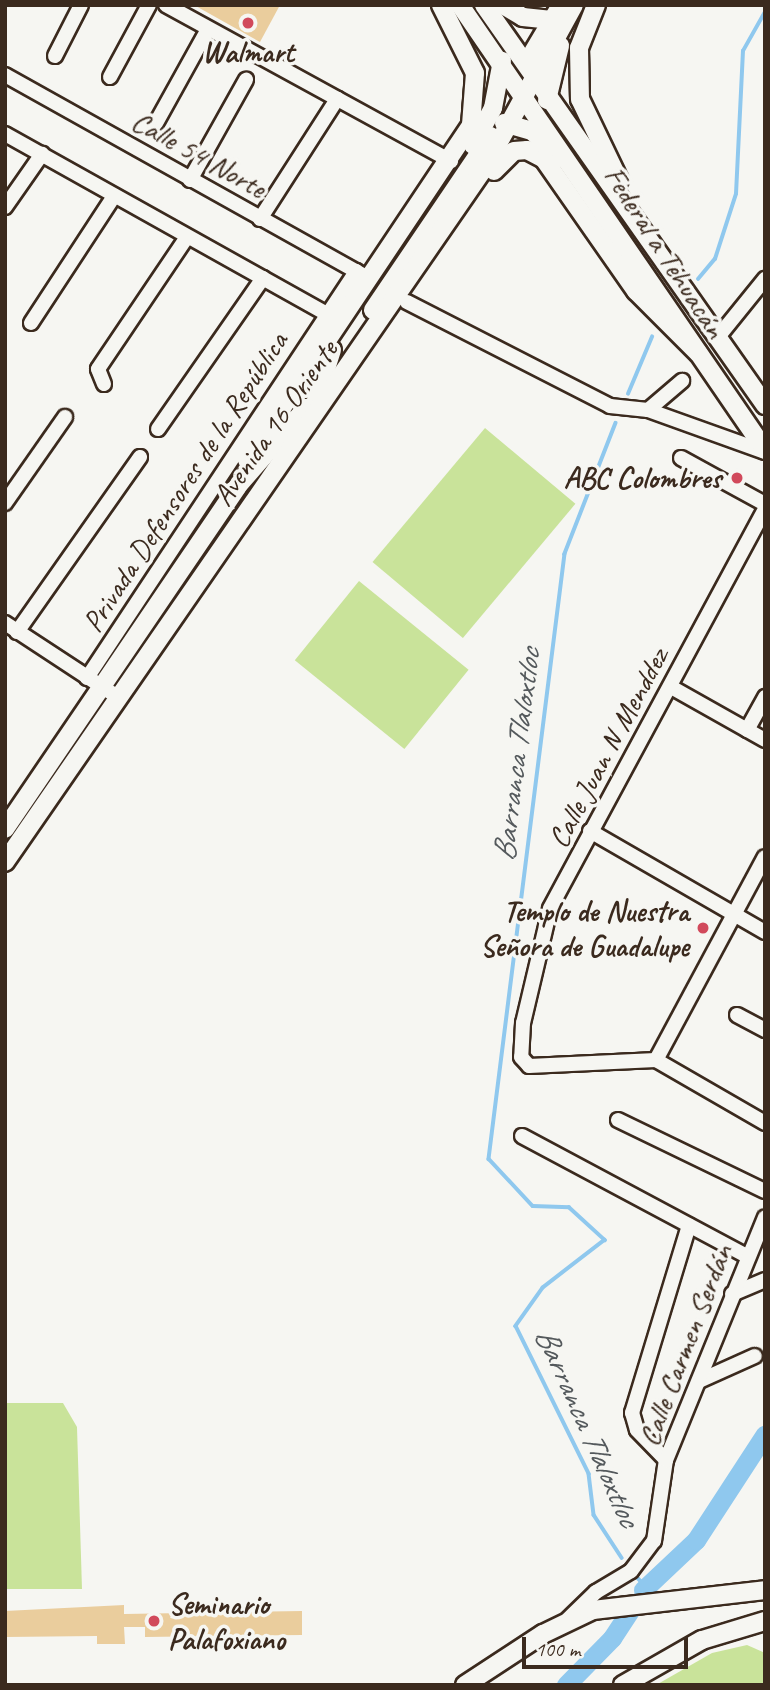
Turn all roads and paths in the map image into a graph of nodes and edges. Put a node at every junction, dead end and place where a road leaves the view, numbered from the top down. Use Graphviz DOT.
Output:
graph roads {
  1 [pos="81,5"];
  2 [pos="149,5"];
  3 [pos="166,5"];
  4 [pos="441,5"];
  5 [pos="460,5"];
  6 [pos="587,5"];
  7 [pos="596,5"];
  8 [pos="494,10"];
  9 [pos="562,13"];
  10 [pos="208,29"];
  11 [pos="55,56"];
  12 [pos="502,63"];
  13 [pos="530,71"];
  14 [pos="5,75"];
  15 [pos="110,77"];
  16 [pos="246,80"];
  17 [pos="521,90"];
  18 [pos="547,95"];
  19 [pos="337,100"];
  20 [pos="156,123"];
  21 [pos="499,124"];
  22 [pos="548,126"];
  23 [pos="5,134"];
  24 [pos="455,153"];
  25 [pos="42,154"];
  26 [pos="190,180"];
  27 [pos="114,196"];
  28 [pos="5,207"];
  29 [pos="626,207"];
  30 [pos="260,219"];
  31 [pos="187,237"];
  32 [pos="402,249"];
  33 [pos="363,274"];
  34 [pos="264,278"];
  35 [pos="765,279"];
  36 [pos="407,302"];
  37 [pos="327,314"];
  38 [pos="31,323"];
  39 [pos="718,337"];
  40 [pos="695,347"];
  41 [pos="682,381"];
  42 [pos="104,384"];
  43 [pos="764,404"];
  44 [pos="315,408"];
  45 [pos="648,410"];
  46 [pos="65,417"];
  47 [pos="158,429"];
  48 [pos="765,451"];
  49 [pos="140,457"];
  50 [pos="681,458"];
  51 [pos="237,487"];
  52 [pos="5,503"];
  53 [pos="765,507"];
  54 [pos="11,627"];
  55 [pos="87,678"];
  56 [pos="103,688"];
  57 [pos="671,688"];
  58 [pos="765,697"];
  59 [pos="119,698"];
  60 [pos="747,730"];
  61 [pos="765,740"];
  62 [pos="5,829"];
  63 [pos="590,831"];
  64 [pos="765,857"];
  65 [pos="5,862"];
  66 [pos="733,914"];
  67 [pos="765,932"];
  68 [pos="737,1015"];
  69 [pos="765,1030"];
  70 [pos="656,1060"];
  71 [pos="618,1119"];
  72 [pos="765,1123"];
  73 [pos="522,1136"];
  74 [pos="765,1191"];
  75 [pos="765,1217"];
  76 [pos="689,1225"];
  77 [pos="747,1256"];
  78 [pos="765,1280"];
  79 [pos="732,1294"];
  80 [pos="755,1356"];
  81 [pos="699,1381"];
  82 [pos="666,1460"];
  83 [pos="765,1590"];
  84 [pos="567,1620"];
  85 [pos="765,1621"];
  86 [pos="465,1685"];
  87 [pos="623,1685"];
  1 -- 11 [label="street"];
  2 -- 15 [label="street"];
  3 -- 10 [label="street"];
  4 -- 24 [label="main road"];
  5 -- 12 [label="main road, Federal a Tehuacán"];
  6 -- 18 [label="main road"];
  7 -- 29 [label="main road"];
  8 -- 9 [label="main road"];
  8 -- 12 [label="main road"];
  8 -- 13 [label="main road, Federal a Tehuacán"];
  9 -- 13 [label="main road, Avenida 16 Oriente"];
  10 -- 19 [label="street"];
  10 -- 20 [label="street"];
  12 -- 17 [label="main road, Federal a Tehuacán"];
  12 -- 21 [label="main road"];
  13 -- 17 [label="main road, Avenida 16 Oriente"];
  13 -- 18 [label="main road, Federal a Tehuacán"];
  14 -- 26 [label="street, Calle 54 Norte"];
  16 -- 26 [label="street"];
  17 -- 21 [label="main road, Avenida 16 Oriente"];
  17 -- 22 [label="main road, Federal a Tehuacán"];
  18 -- 22 [label="main road"];
  18 -- 29 [label="main road, Federal a Tehuacán"];
  19 -- 24 [label="street"];
  19 -- 30 [label="street"];
  21 -- 24 [label="main road"];
  21 -- 32 [label="main road, Avenida 16 Oriente"];
  21 -- 40 [label="main road"];
  21 -- 44 [label="main road, Avenida 16 Oriente"];
  22 -- 40 [label="main road, Federal a Tehuacán"];
  23 -- 25 [label="street, Privada Defensores de la República"];
  24 -- 32 [label="main road"];
  25 -- 27 [label="street, Privada Defensores de la República"];
  25 -- 28 [label="street"];
  26 -- 30 [label="street, Calle 54 Norte"];
  27 -- 31 [label="street, Privada Defensores de la República"];
  27 -- 38 [label="street"];
  29 -- 39 [label="main road, Federal a Tehuacán"];
  30 -- 33 [label="street, Calle 54 Norte"];
  31 -- 34 [label="street, Privada Defensores de la República"];
  31 -- 42 [label="street"];
  32 -- 33 [label="main road"];
  32 -- 44 [label="main road, Avenida 16 Oriente"];
  33 -- 37 [label="street, Privada Defensores de la República"];
  33 -- 51 [label="main road"];
  34 -- 37 [label="street, Privada Defensores de la República"];
  34 -- 47 [label="street"];
  35 -- 39 [label="street"];
  36 -- 40 [label="main road"];
  36 -- 44 [label="main road"];
  36 -- 45 [label="street"];
  37 -- 55 [label="street, Privada Defensores de la República"];
  39 -- 43 [label="main road, Federal a Tehuacán"];
  40 -- 43 [label="main road"];
  40 -- 48 [label="main road, Federal a Tehuacán"];
  41 -- 45 [label="street"];
  44 -- 51 [label="main road, Avenida 16 Oriente"];
  44 -- 59 [label="main road, Avenida 16 Oriente"];
  45 -- 48 [label="street"];
  46 -- 52 [label="street"];
  49 -- 54 [label="street"];
  50 -- 53 [label="street"];
  51 -- 56 [label="main road, Avenida 16 Oriente"];
  53 -- 57 [label="street, Calle Juan N Menddez"];
  54 -- 55 [label="street"];
  55 -- 56 [label="street"];
  56 -- 59 [label="street"];
  56 -- 62 [label="main road, Avenida 16 Oriente"];
  57 -- 60 [label="street"];
  57 -- 63 [label="street, Calle Juan N Menddez"];
  58 -- 60 [label="street"];
  59 -- 65 [label="main road, Avenida 16 Oriente"];
  60 -- 61 [label="street"];
  63 -- 66 [label="street"];
  63 -- 70 [label="street, Calle Juan N Menddez"];
  64 -- 66 [label="street"];
  66 -- 67 [label="street"];
  66 -- 70 [label="street"];
  68 -- 69 [label="street"];
  70 -- 72 [label="street"];
  71 -- 74 [label="street"];
  73 -- 76 [label="street"];
  75 -- 77 [label="street, Calle Carmen Serdán"];
  76 -- 77 [label="street"];
  76 -- 82 [label="street"];
  77 -- 79 [label="street, Calle Carmen Serdán"];
  78 -- 79 [label="street"];
  79 -- 81 [label="street, Calle Carmen Serdán"];
  80 -- 81 [label="street"];
  81 -- 82 [label="street, Calle Carmen Serdán"];
  82 -- 84 [label="street, Calle Carmen Serdán"];
  83 -- 84 [label="main road"];
  84 -- 86 [label="main road"];
  85 -- 87 [label="main road"];
}
